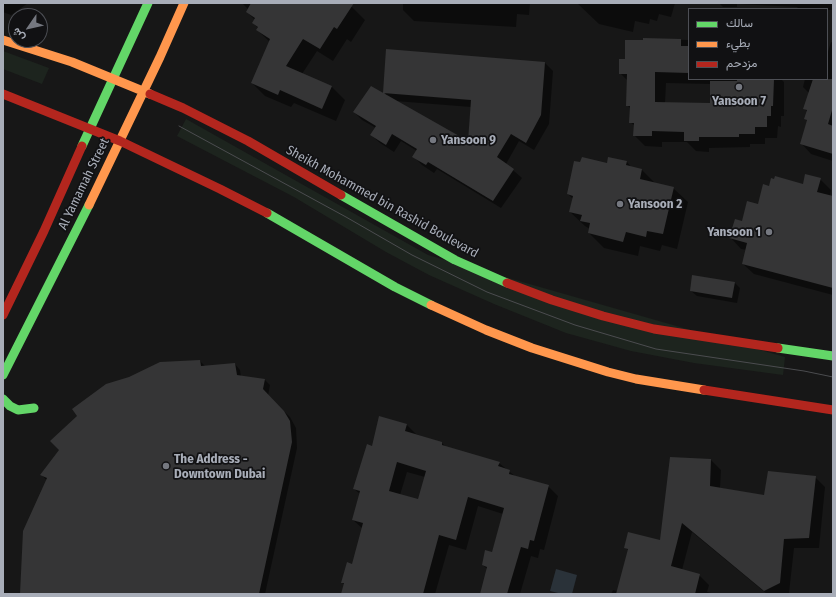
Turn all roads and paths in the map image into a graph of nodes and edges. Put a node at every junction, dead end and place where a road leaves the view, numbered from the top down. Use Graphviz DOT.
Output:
graph roads {
  1 [pos="148,3"];
  2 [pos="184,3"];
  3 [pos="3,40"];
  4 [pos="114,79"];
  5 [pos="144,91"];
  6 [pos="3,94"];
  7 [pos="89,128"];
  8 [pos="120,141"];
  9 [pos="3,315"];
  10 [pos="833,356"];
  11 [pos="3,375"];
  12 [pos="3,399"];
  13 [pos="34,408"];
  14 [pos="833,410"];
  1 -- 4 [label="main road, Al Yamamah Street"];
  2 -- 5 [label="main road, Al Yamamah Street"];
  3 -- 4 [label="main road, Sheikh Mohammed bin Rashid Boulevard"];
  4 -- 5 [label="main road, Sheikh Mohammed bin Rashid Boulevard"];
  4 -- 7 [label="main road, Al Yamamah Street"];
  5 -- 8 [label="main road, Al Yamamah Street"];
  5 -- 10 [label="main road, Sheikh Mohammed bin Rashid Boulevard"];
  6 -- 7 [label="main road"];
  7 -- 8 [label="main road"];
  7 -- 9 [label="main road, Al Yamamah Street"];
  8 -- 11 [label="main road, Al Yamamah Street"];
  8 -- 14 [label="main road"];
  12 -- 13 [label="main road"];
}
